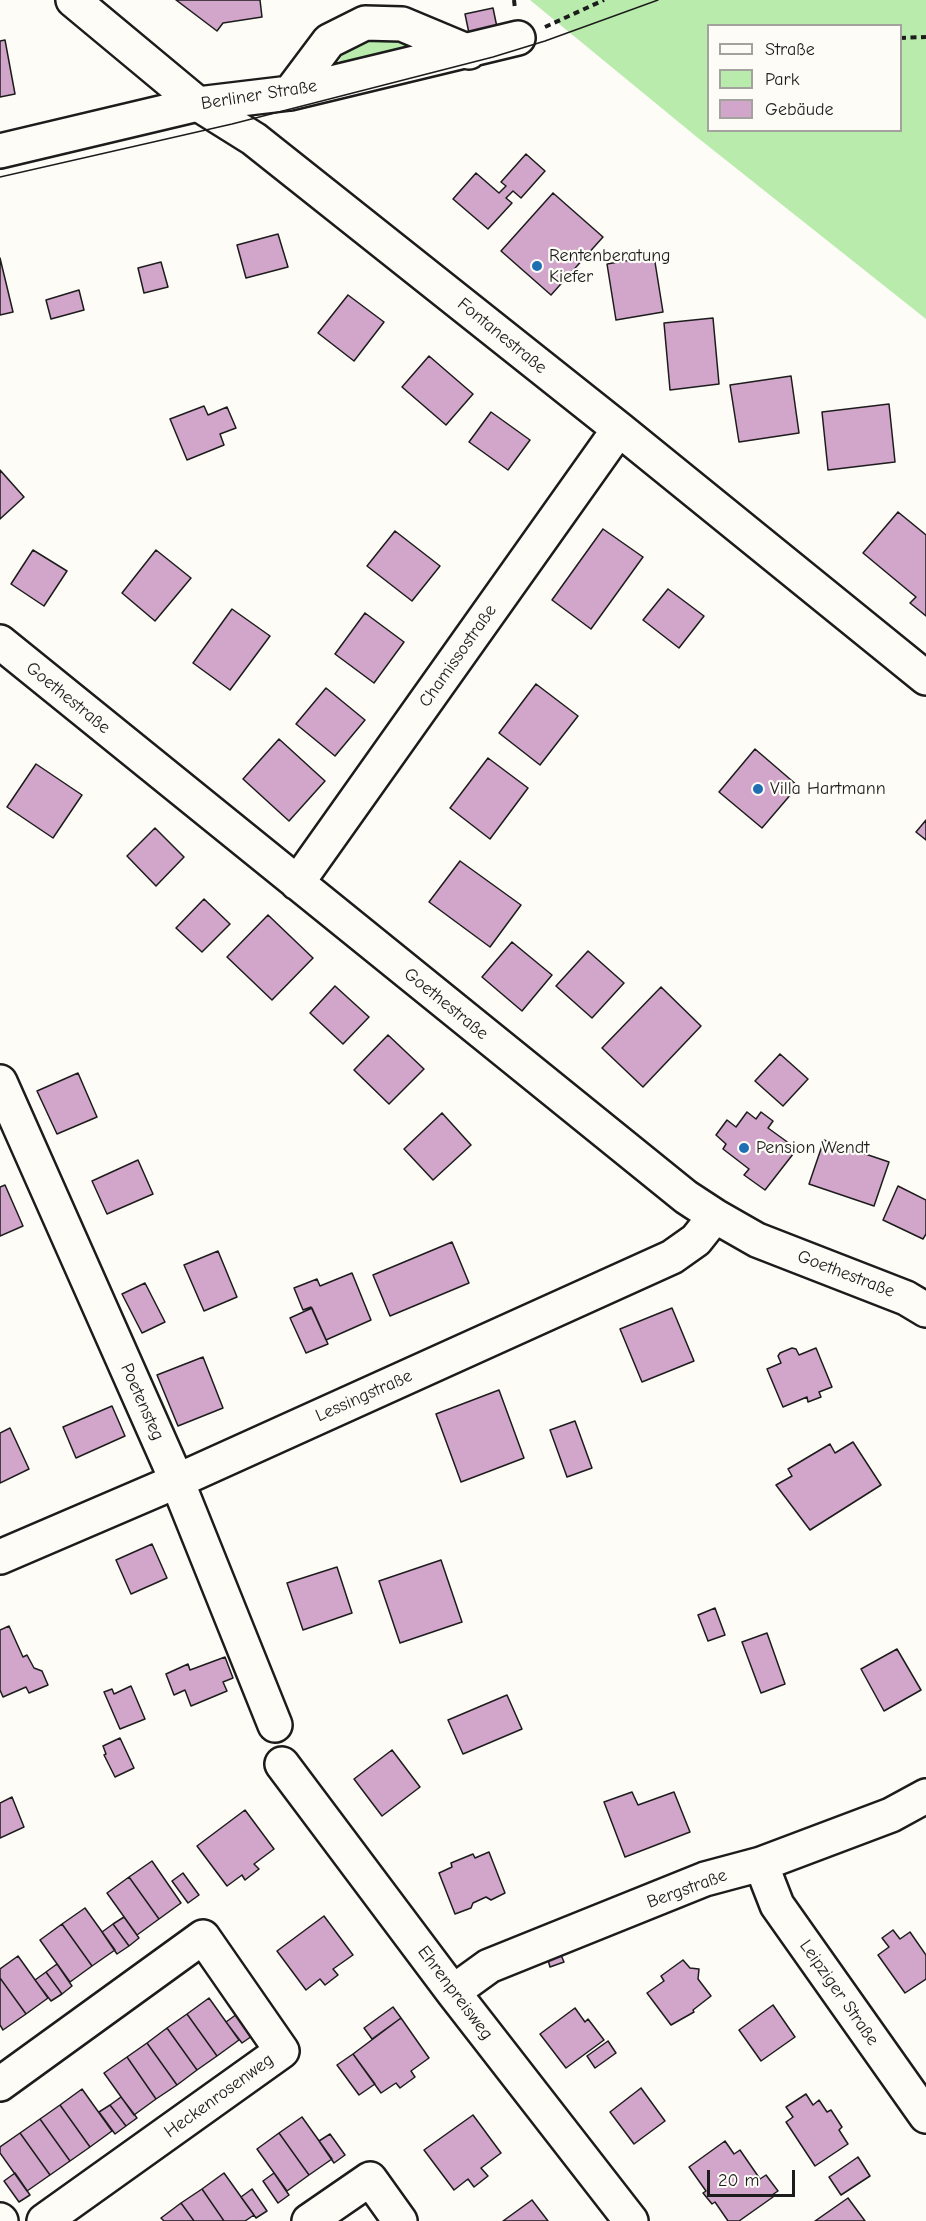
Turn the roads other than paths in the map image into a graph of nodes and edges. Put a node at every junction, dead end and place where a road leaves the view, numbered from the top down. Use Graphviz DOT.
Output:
graph roads {
  1 [pos="73,0"];
  2 [pos="518,39"];
  3 [pos="469,52"];
  4 [pos="291,93"];
  5 [pos="198,104"];
  6 [pos="0,151"];
  7 [pos="619,429"];
  8 [pos="0,642"];
  9 [pos="926,678"];
  10 [pos="297,884"];
  11 [pos="0,1082"];
  12 [pos="715,1216"];
  13 [pos="926,1310"];
  14 [pos="177,1480"];
  15 [pos="0,1557"];
  16 [pos="275,1725"];
  17 [pos="282,1764"];
  18 [pos="926,1796"];
  19 [pos="761,1864"];
  20 [pos="453,1992"];
  21 [pos="0,2084"];
  22 [pos="926,2116"];
  23 [pos="44,2221"];
  24 [pos="309,2221"];
  25 [pos="400,2221"];
  26 [pos="631,2221"];
  1 -- 5 [label="street, Fontanestraße"];
  2 -- 3 [label="street, Berliner Straße"];
  3 -- 4 [label="street, Berliner Straße"];
  3 -- 4 [label="street"];
  4 -- 5 [label="street, Berliner Straße"];
  5 -- 6 [label="street, Berliner Straße"];
  5 -- 7 [label="street, Fontanestraße"];
  7 -- 9 [label="street, Fontanestraße"];
  7 -- 10 [label="street, Chamissostraße"];
  8 -- 10 [label="street, Goethestraße"];
  10 -- 12 [label="street, Goethestraße"];
  11 -- 14 [label="street, Poetensteg"];
  12 -- 13 [label="street, Goethestraße"];
  12 -- 14 [label="street, Lessingstraße"];
  14 -- 15 [label="street, Lessingstraße"];
  14 -- 16 [label="street, Poetensteg"];
  17 -- 20 [label="street, Ehrenpreisweg"];
  18 -- 19 [label="street, Bergstraße"];
  19 -- 20 [label="street, Bergstraße"];
  19 -- 22 [label="street, Leipziger Straße"];
  20 -- 26 [label="street, Ehrenpreisweg"];
  21 -- 23 [label="street, Heckenrosenweg"];
  24 -- 25 [label="street"];
}
